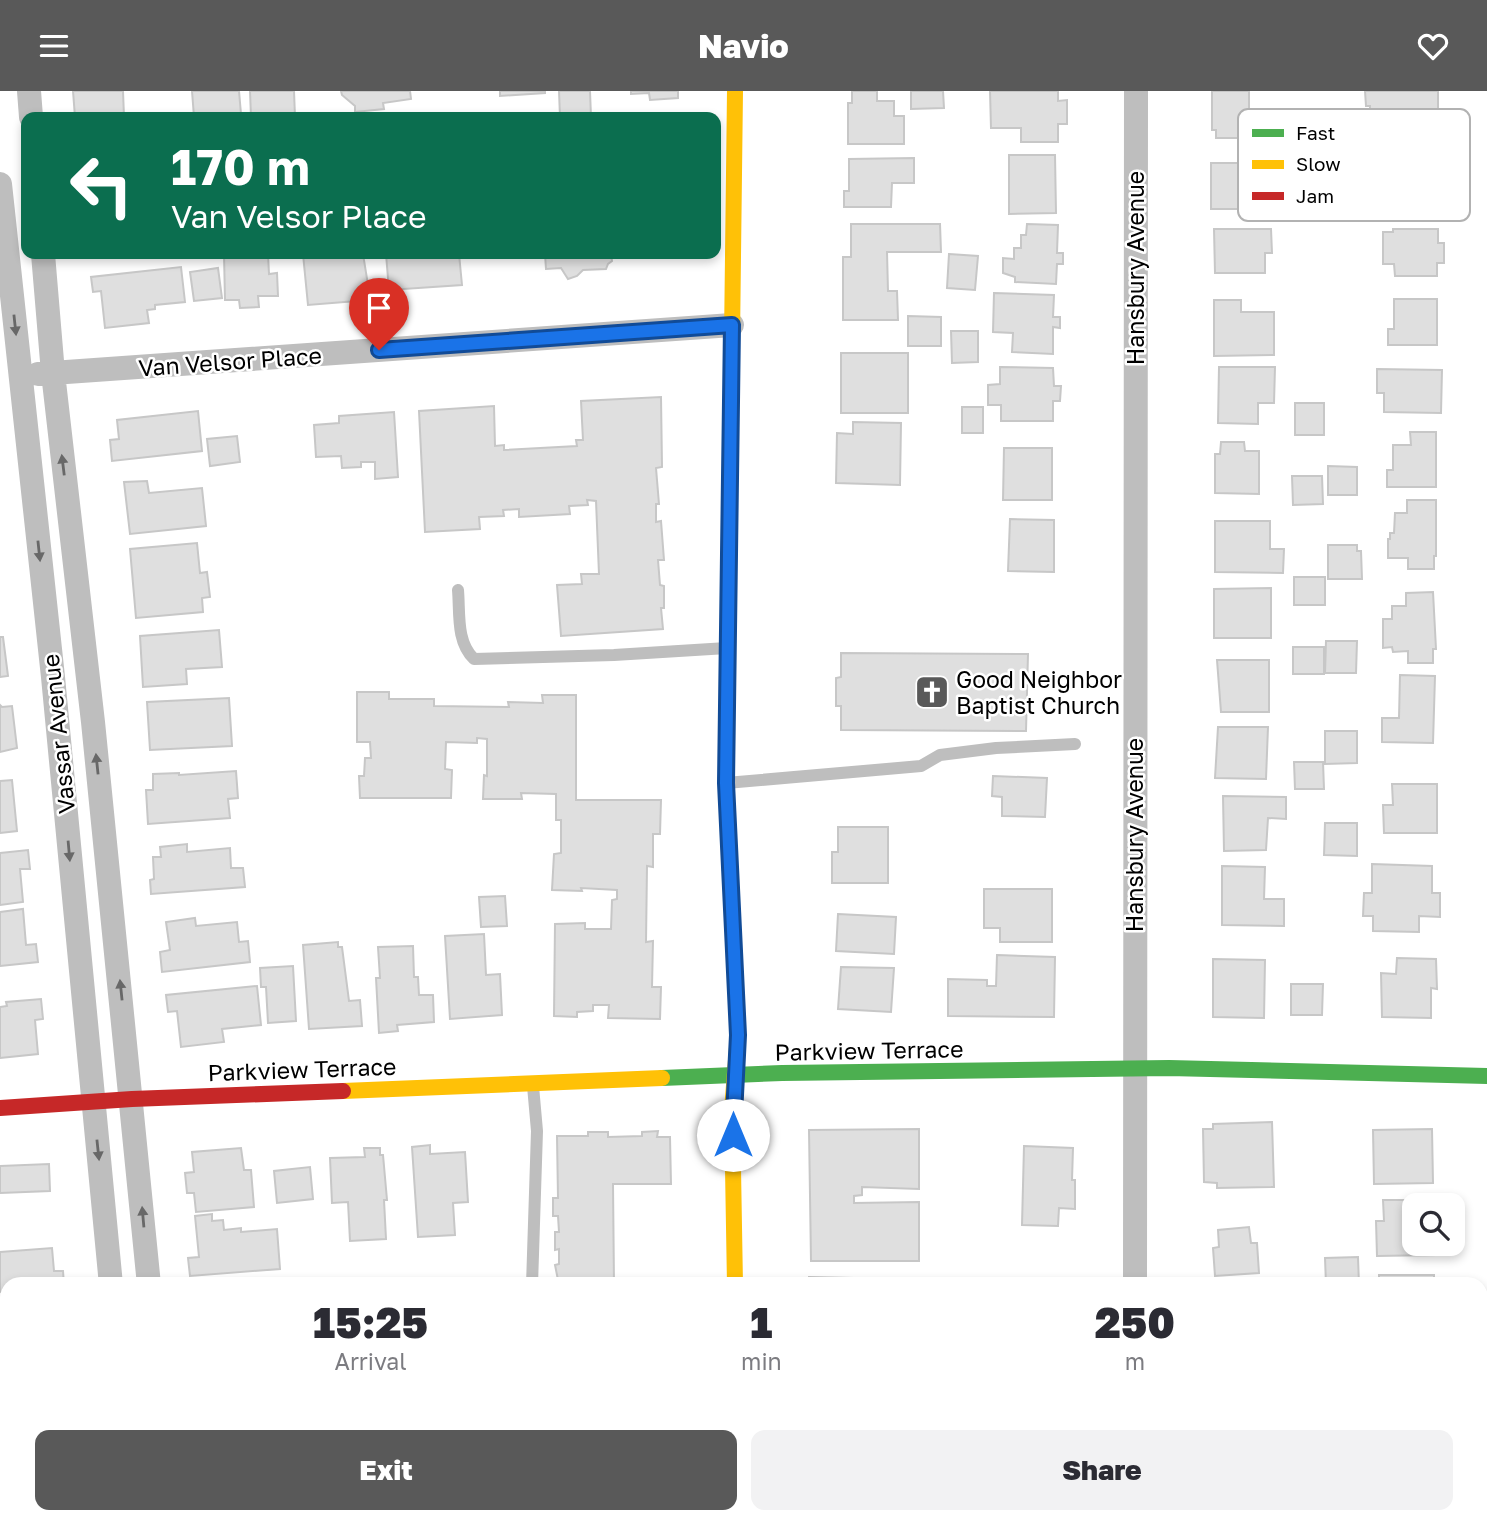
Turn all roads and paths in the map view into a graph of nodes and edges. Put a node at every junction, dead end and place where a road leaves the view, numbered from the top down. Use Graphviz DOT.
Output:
graph roads {
  1 [pos="29,91"];
  2 [pos="736,91"];
  3 [pos="1136,91"];
  4 [pos="31,112"];
  5 [pos="0,184"];
  6 [pos="43,259"];
  7 [pos="732,325"];
  8 [pos="53,373"];
  9 [pos="20,375"];
  10 [pos="458,590"];
  11 [pos="728,647"];
  12 [pos="94,733"];
  13 [pos="58,736"];
  14 [pos="1075,744"];
  15 [pos="726,783"];
  16 [pos="1134,1068"];
  17 [pos="734,1076"];
  18 [pos="1487,1076"];
  19 [pos="533,1082"];
  20 [pos="132,1099"];
  21 [pos="92,1102"];
  22 [pos="0,1108"];
  23 [pos="110,1277"];
  24 [pos="148,1277"];
  25 [pos="532,1277"];
  26 [pos="735,1277"];
  27 [pos="1135,1277"];
  1 -- 4 [label="street"];
  2 -- 7 [label="street"];
  3 -- 16 [label="street, Hansbury Avenue"];
  5 -- 9 [label="street, Vassar Avenue, one-way"];
  6 -- 8 [label="street, Vassar Avenue"];
  7 -- 8 [label="street, Van Velsor Place"];
  7 -- 11 [label="street"];
  8 -- 9 [label="street, Van Velsor Place"];
  12 -- 8 [label="street, Vassar Avenue, one-way"];
  9 -- 13 [label="street, Vassar Avenue, one-way"];
  10 -- 11 [label="lane"];
  11 -- 15 [label="street"];
  12 -- 13 [label="street"];
  20 -- 12 [label="street, Vassar Avenue, one-way"];
  13 -- 21 [label="street, Vassar Avenue, one-way"];
  14 -- 15 [label="lane"];
  15 -- 17 [label="street"];
  16 -- 17 [label="street, Parkview Terrace"];
  16 -- 18 [label="street, Parkview Terrace"];
  16 -- 27 [label="street, Hansbury Avenue"];
  17 -- 19 [label="street, Parkview Terrace"];
  17 -- 26 [label="street"];
  19 -- 20 [label="street, Parkview Terrace"];
  19 -- 25 [label="lane"];
  20 -- 21 [label="street, Parkview Terrace"];
  24 -- 20 [label="street, Vassar Avenue, one-way"];
  21 -- 22 [label="street, Parkview Terrace"];
  21 -- 23 [label="street, Vassar Avenue, one-way"];
}
